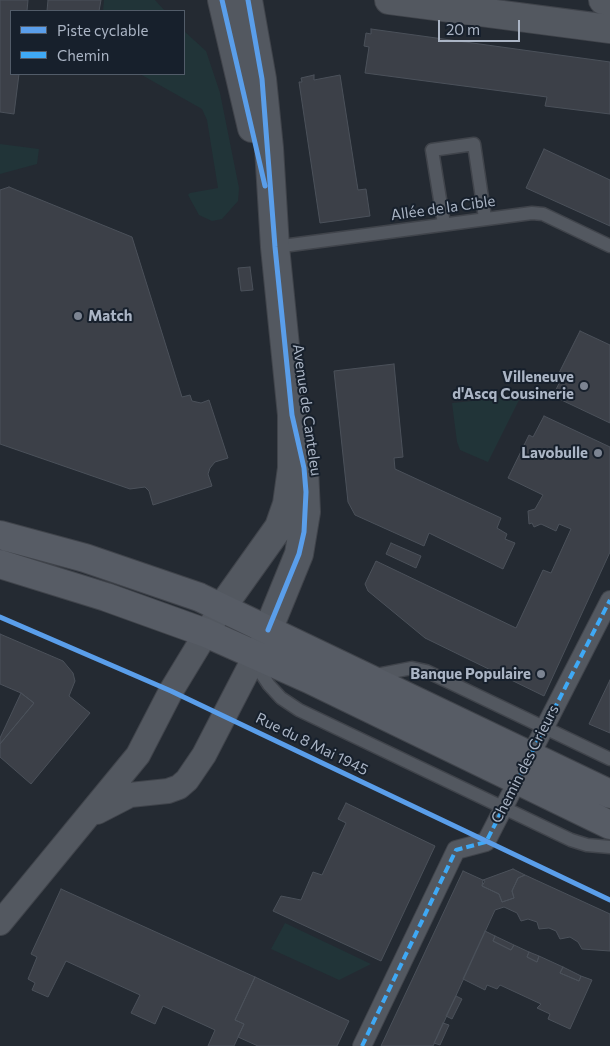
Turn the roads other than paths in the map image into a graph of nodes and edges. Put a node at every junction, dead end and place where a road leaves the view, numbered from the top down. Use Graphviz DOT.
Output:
graph roads {
  1 [pos="222,0"];
  2 [pos="248,0"];
  3 [pos="389,0"];
  4 [pos="602,0"];
  5 [pos="610,1"];
  6 [pos="491,7"];
  7 [pos="610,29"];
  8 [pos="485,218"];
  9 [pos="444,224"];
  10 [pos="610,246"];
  11 [pos="275,248"];
  12 [pos="292,415"];
  13 [pos="0,534"];
  14 [pos="0,564"];
  15 [pos="610,600"];
  16 [pos="222,607"];
  17 [pos="268,630"];
  18 [pos="206,633"];
  19 [pos="256,656"];
  20 [pos="366,678"];
  21 [pos="544,729"];
  22 [pos="610,759"];
  23 [pos="523,769"];
  24 [pos="610,794"];
  25 [pos="503,808"];
  26 [pos="87,818"];
  27 [pos="610,825"];
  28 [pos="610,847"];
  29 [pos="0,923"];
  30 [pos="362,1046"];
  1 -- 11 [label="street, Avenue de Canteleu"];
  2 -- 11 [label="street, Avenue de Canteleu"];
  3 -- 6 [label="street"];
  4 -- 5 [label="street"];
  6 -- 7 [label="street"];
  8 -- 9 [label="lane, Allée de la Cible"];
  8 -- 9 [label="lane"];
  8 -- 10 [label="lane, Allée de la Cible"];
  9 -- 11 [label="lane, Allée de la Cible"];
  11 -- 12 [label="street, Avenue de Canteleu"];
  12 -- 16 [label="street, Avenue de Canteleu"];
  12 -- 17 [label="street, Avenue de Canteleu"];
  13 -- 16 [label="main road"];
  14 -- 18 [label="main road"];
  15 -- 21 [label="street, Chemin des Crieurs"];
  16 -- 17 [label="main road"];
  16 -- 18 [label="street"];
  17 -- 19 [label="street"];
  17 -- 20 [label="main road"];
  18 -- 19 [label="main road"];
  18 -- 26 [label="street"];
  19 -- 23 [label="main road"];
  19 -- 25 [label="lane"];
  19 -- 26 [label="street"];
  20 -- 21 [label="lane"];
  20 -- 23 [label="main road"];
  21 -- 22 [label="lane"];
  21 -- 23 [label="street, Chemin des Crieurs"];
  23 -- 24 [label="main road"];
  23 -- 25 [label="street, Chemin des Crieurs"];
  23 -- 27 [label="main road"];
  25 -- 28 [label="lane"];
  25 -- 30 [label="street, Chemin des Crieurs"];
  26 -- 29 [label="street"];
}
